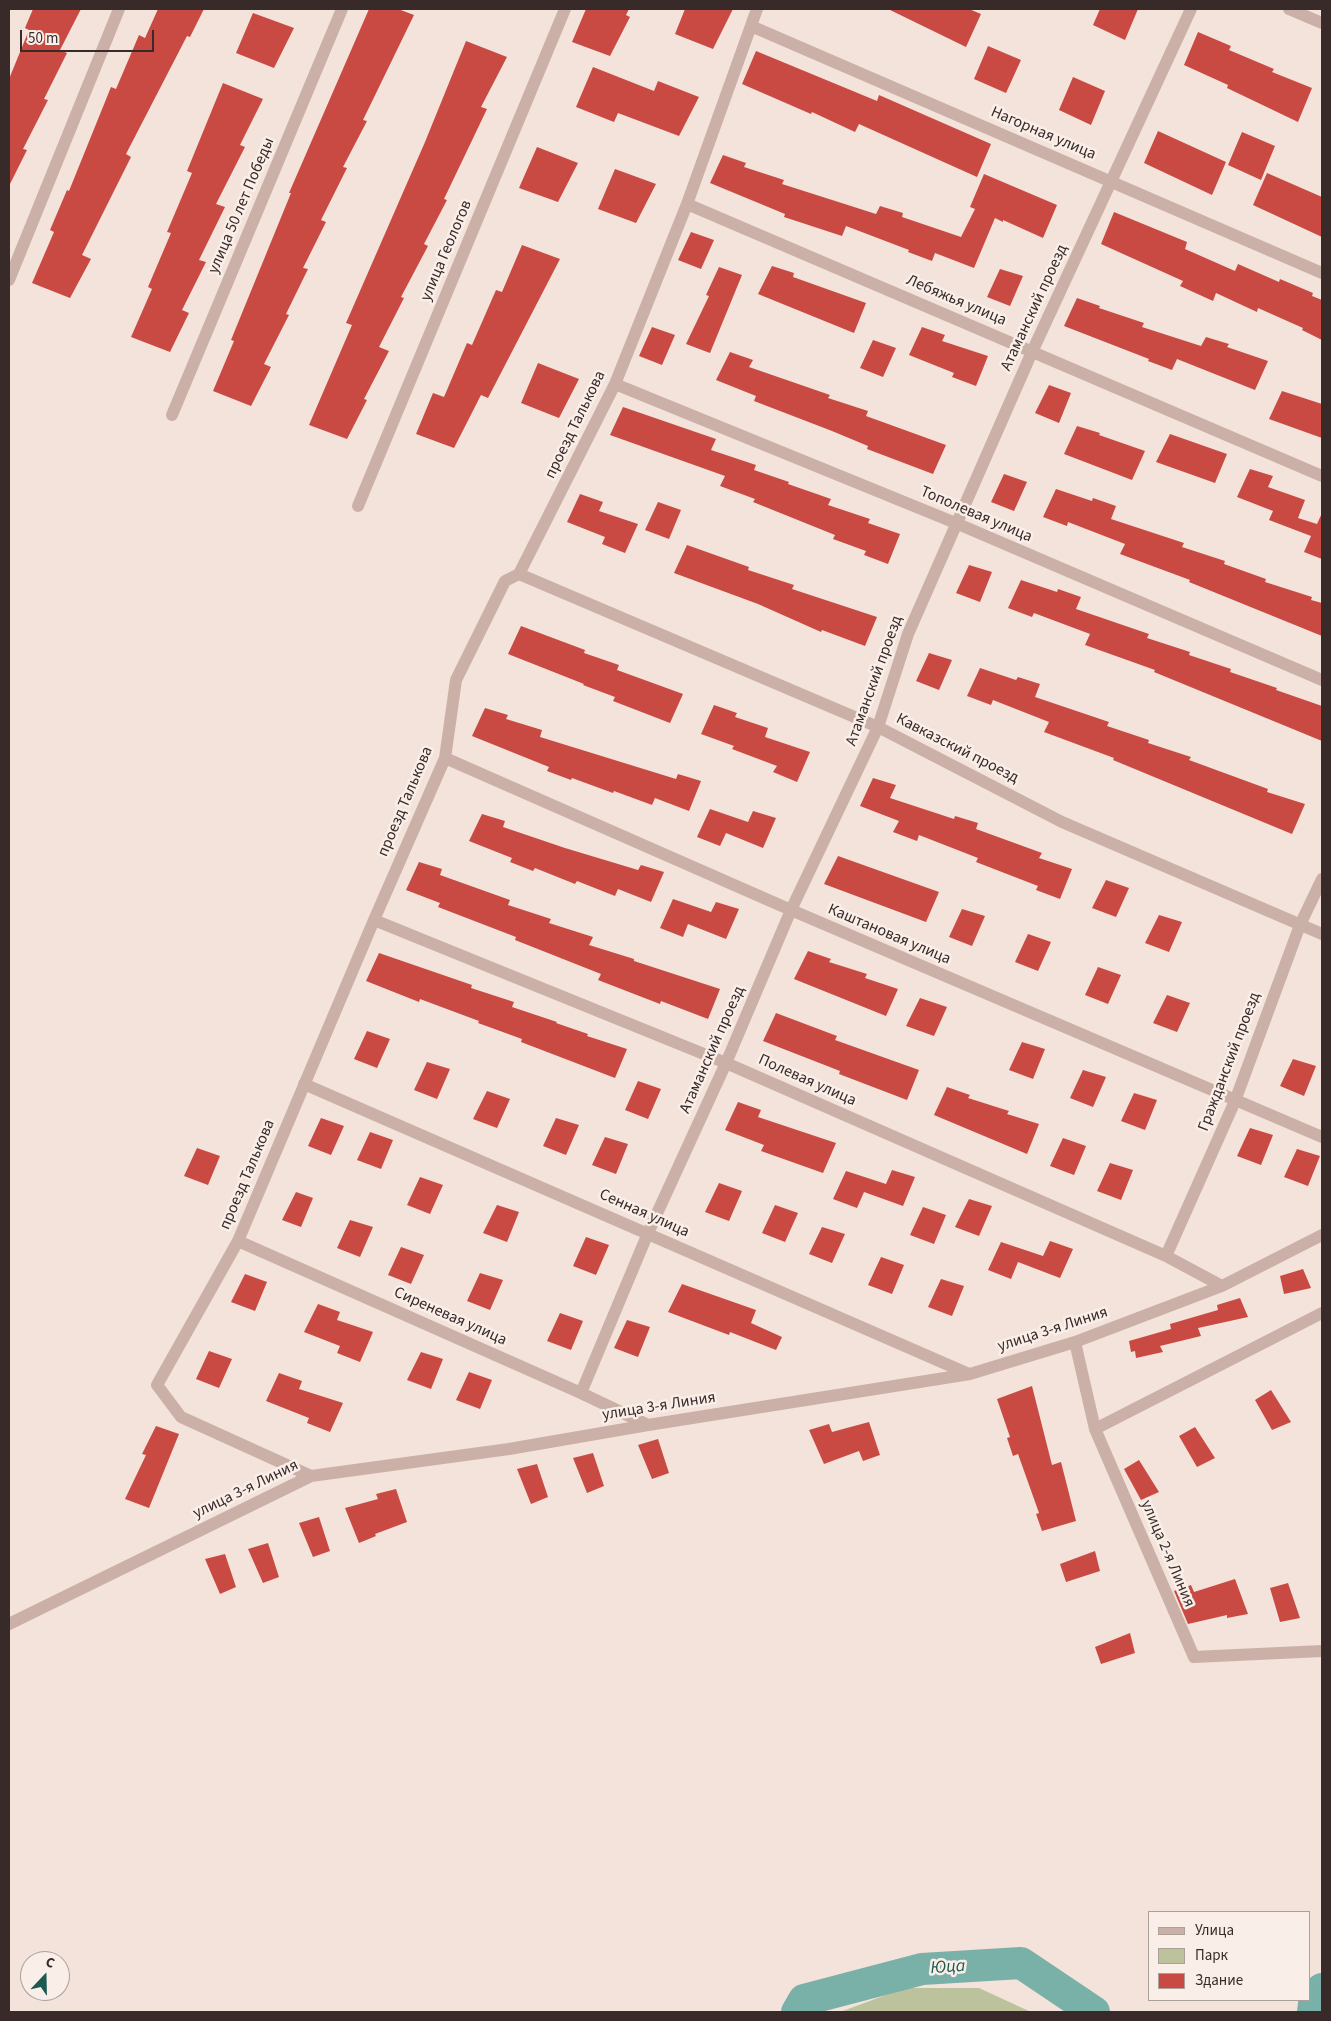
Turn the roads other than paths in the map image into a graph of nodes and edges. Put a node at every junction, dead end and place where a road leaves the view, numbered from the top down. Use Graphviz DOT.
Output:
graph roads {
  1 [pos="119,9"];
  2 [pos="342,9"];
  3 [pos="566,9"];
  4 [pos="757,9"];
  5 [pos="1190,9"];
  6 [pos="1289,9"];
  7 [pos="1322,24"];
  8 [pos="751,26"];
  9 [pos="1111,181"];
  10 [pos="687,204"];
  11 [pos="1322,273"];
  12 [pos="9,280"];
  13 [pos="1032,352"];
  14 [pos="615,384"];
  15 [pos="172,416"];
  16 [pos="1322,476"];
  17 [pos="358,506"];
  18 [pos="958,524"];
  19 [pos="519,574"];
  20 [pos="1322,680"];
  21 [pos="878,727"];
  22 [pos="445,758"];
  23 [pos="1322,879"];
  24 [pos="790,910"];
  25 [pos="374,920"];
  26 [pos="1300,925"];
  27 [pos="1322,934"];
  28 [pos="726,1063"];
  29 [pos="304,1084"];
  30 [pos="1235,1101"];
  31 [pos="1322,1137"];
  32 [pos="648,1234"];
  33 [pos="1322,1235"];
  34 [pos="238,1241"];
  35 [pos="1166,1256"];
  36 [pos="1222,1286"];
  37 [pos="1322,1313"];
  38 [pos="1075,1342"];
  39 [pos="970,1374"];
  40 [pos="581,1392"];
  41 [pos="648,1425"];
  42 [pos="1095,1429"];
  43 [pos="311,1476"];
  44 [pos="9,1624"];
  45 [pos="1322,1651"];
  1 -- 12 [label="street"];
  2 -- 15 [label="street, улица 50 лет Победы"];
  3 -- 17 [label="street, улица Геологов"];
  4 -- 8 [label="street, проезд Талькова"];
  5 -- 9 [label="street, Атаманский проезд"];
  6 -- 7 [label="street"];
  8 -- 9 [label="street, Нагорная улица"];
  8 -- 10 [label="street, проезд Талькова"];
  9 -- 11 [label="street, Нагорная улица"];
  9 -- 13 [label="street, Атаманский проезд"];
  10 -- 13 [label="street, Лебяжья улица"];
  10 -- 14 [label="street, проезд Талькова"];
  13 -- 16 [label="street, Лебяжья улица"];
  13 -- 18 [label="street, Атаманский проезд"];
  14 -- 18 [label="street, Тополевая улица"];
  14 -- 19 [label="street, проезд Талькова"];
  18 -- 20 [label="street, Тополевая улица"];
  18 -- 21 [label="street, Атаманский проезд"];
  19 -- 21 [label="street, Кавказский проезд"];
  19 -- 22 [label="street, проезд Талькова"];
  21 -- 24 [label="street, Атаманский проезд"];
  21 -- 26 [label="street, Кавказский проезд"];
  22 -- 24 [label="street, Каштановая улица"];
  22 -- 25 [label="street, проезд Талькова"];
  23 -- 26 [label="street, Гражданский проезд"];
  24 -- 28 [label="street, Атаманский проезд"];
  24 -- 30 [label="street, Каштановая улица"];
  25 -- 28 [label="street, Полевая улица"];
  25 -- 29 [label="street, проезд Талькова"];
  26 -- 27 [label="street, Кавказский проезд"];
  26 -- 30 [label="street, Гражданский проезд"];
  28 -- 32 [label="street, Атаманский проезд"];
  28 -- 35 [label="street, Полевая улица"];
  29 -- 32 [label="street, Сенная улица"];
  29 -- 34 [label="street, проезд Талькова"];
  30 -- 31 [label="street, Каштановая улица"];
  30 -- 35 [label="street, Гражданский проезд"];
  32 -- 39 [label="street, Сенная улица"];
  32 -- 40 [label="street, Атаманский проезд"];
  33 -- 36 [label="street, улица 3-я Линия"];
  34 -- 40 [label="street, Сиреневая улица"];
  34 -- 43 [label="street, проезд Талькова"];
  35 -- 36 [label="street, Полевая улица"];
  36 -- 38 [label="street, улица 3-я Линия"];
  37 -- 42 [label="street"];
  38 -- 39 [label="street, улица 3-я Линия"];
  38 -- 42 [label="street, улица 2-я Линия"];
  39 -- 41 [label="street, улица 3-я Линия"];
  40 -- 41 [label="street, Сиреневая улица"];
  41 -- 43 [label="street, улица 3-я Линия"];
  42 -- 45 [label="street, улица 2-я Линия"];
  43 -- 44 [label="street, улица 3-я Линия"];
}
